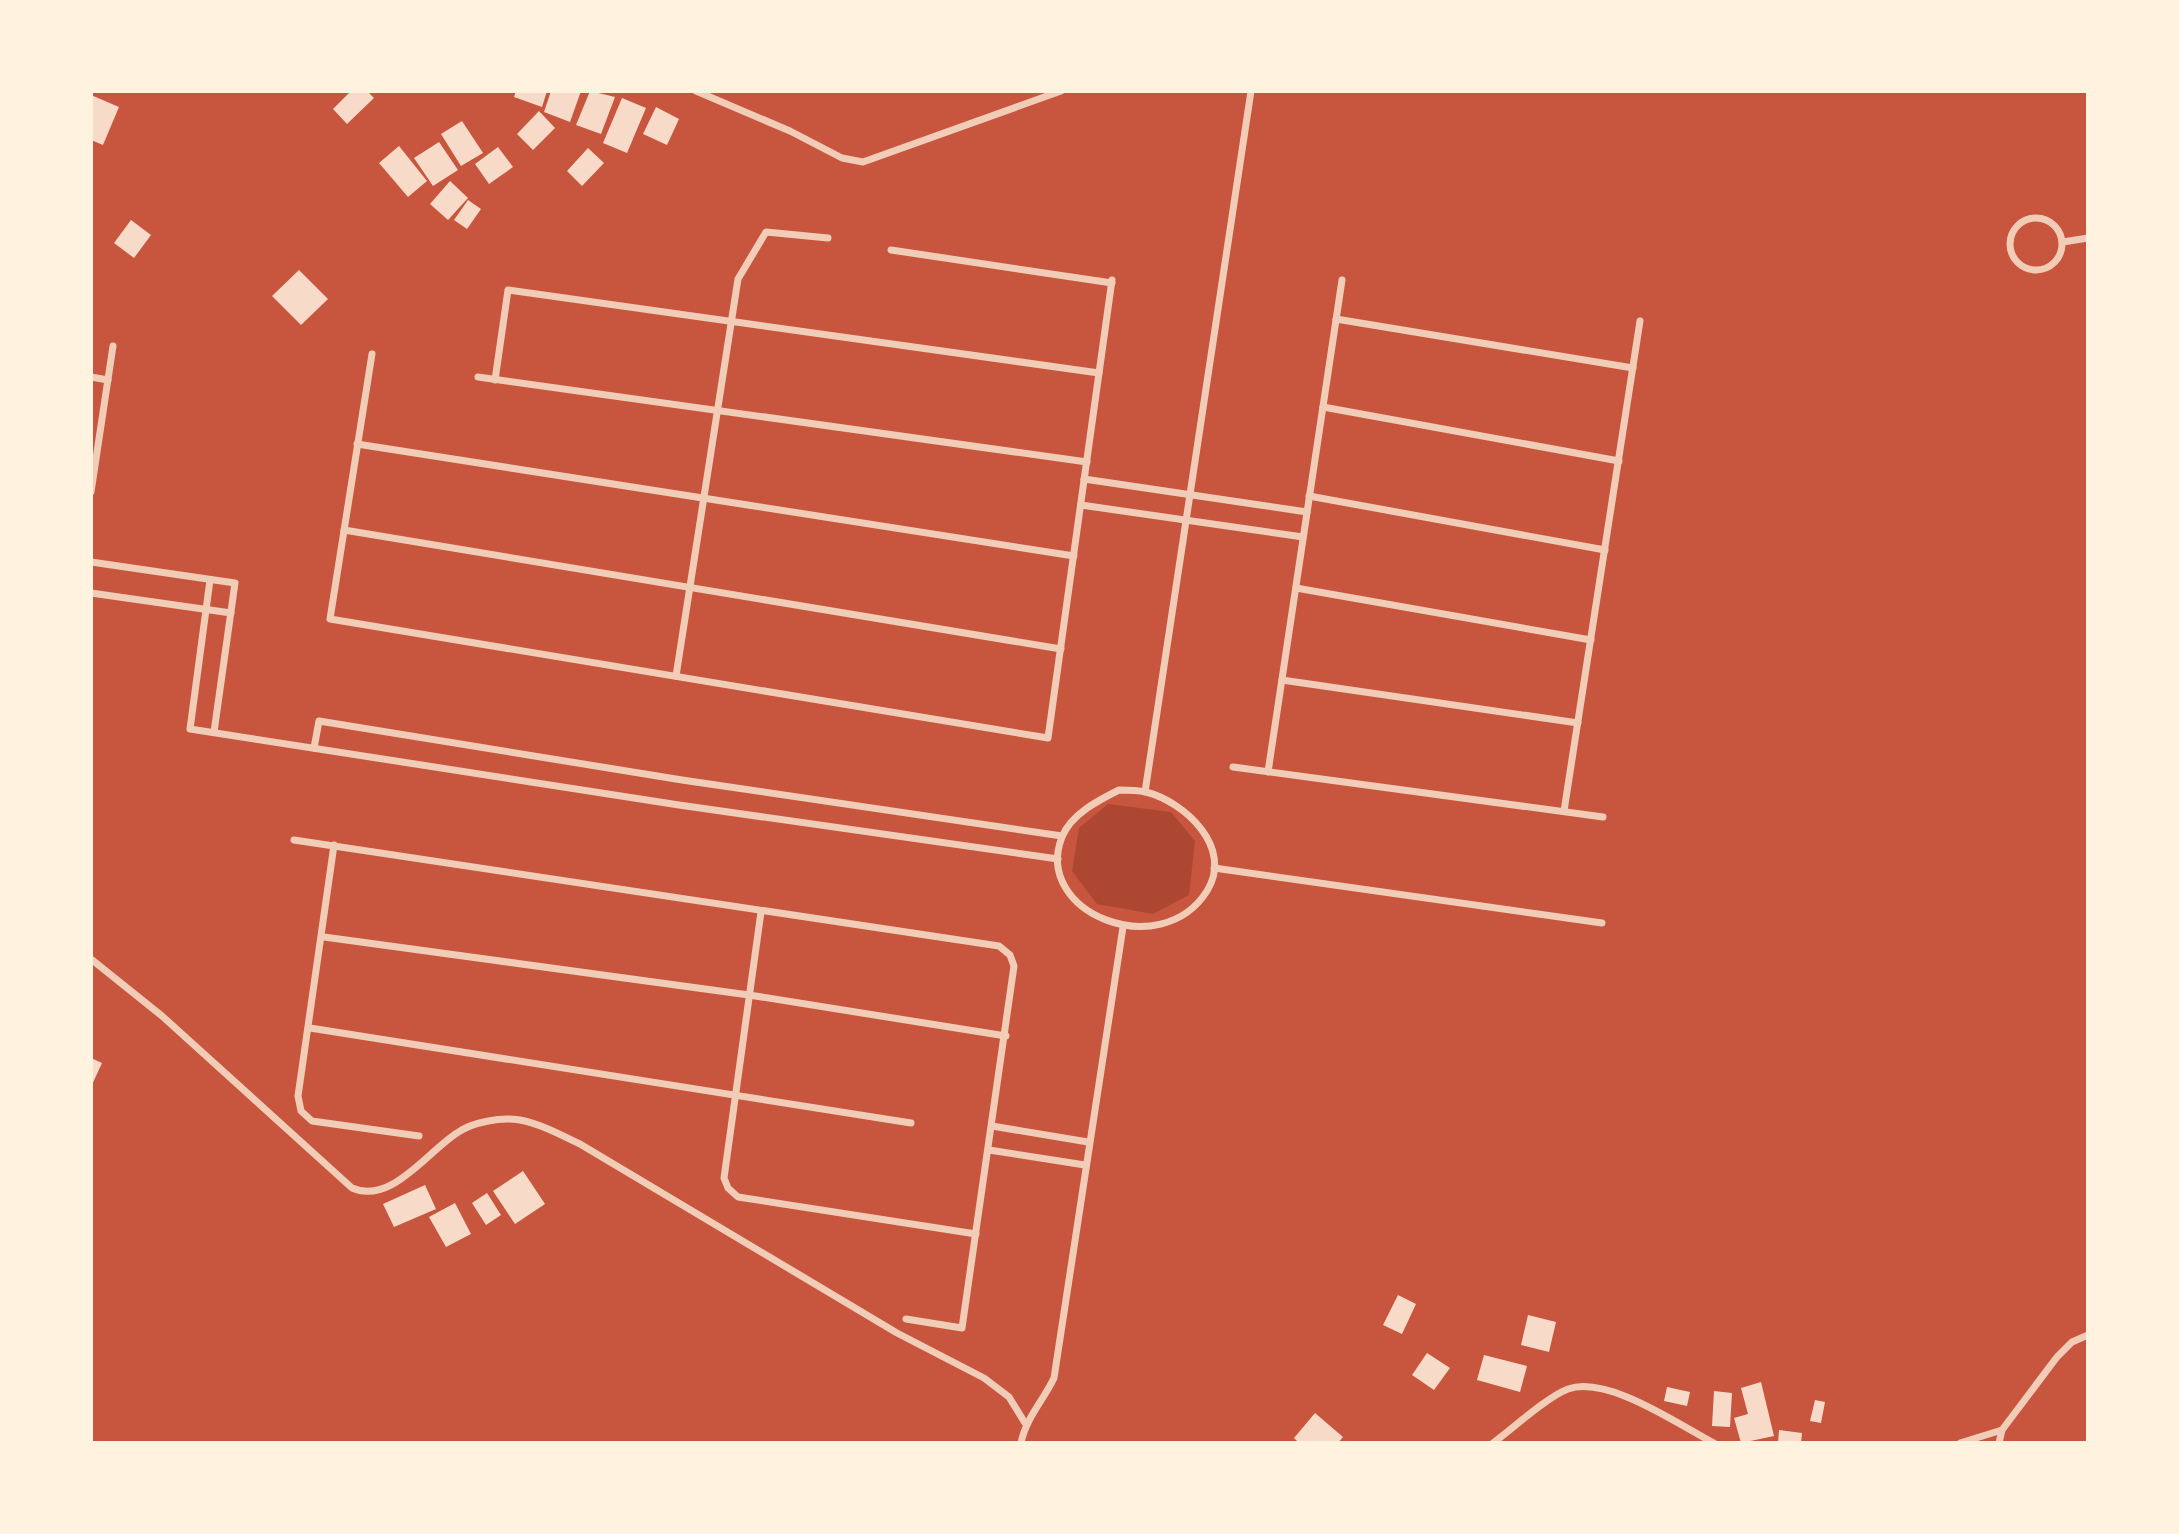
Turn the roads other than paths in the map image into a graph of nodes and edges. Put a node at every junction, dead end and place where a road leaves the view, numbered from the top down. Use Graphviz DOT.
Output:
graph roads {
  1 [pos="696,91"];
  2 [pos="1060,91"];
  3 [pos="1251,91"];
  4 [pos="828,238"];
  5 [pos="2088,238"];
  6 [pos="2063,242"];
  7 [pos="891,250"];
  8 [pos="1342,280"];
  9 [pos="1336,319"];
  10 [pos="732,321"];
  11 [pos="1640,321"];
  12 [pos="113,345"];
  13 [pos="372,354"];
  14 [pos="1633,368"];
  15 [pos="1099,373"];
  16 [pos="91,377"];
  17 [pos="478,377"];
  18 [pos="108,380"];
  19 [pos="495,380"];
  20 [pos="1323,407"];
  21 [pos="718,410"];
  22 [pos="358,443"];
  23 [pos="1619,461"];
  24 [pos="1087,462"];
  25 [pos="93,470"];
  26 [pos="1084,479"];
  27 [pos="91,492"];
  28 [pos="1190,494"];
  29 [pos="1310,496"];
  30 [pos="704,498"];
  31 [pos="1081,505"];
  32 [pos="1307,512"];
  33 [pos="1185,521"];
  34 [pos="344,530"];
  35 [pos="1304,537"];
  36 [pos="1605,550"];
  37 [pos="1074,556"];
  38 [pos="91,562"];
  39 [pos="210,580"];
  40 [pos="690,587"];
  41 [pos="1296,588"];
  42 [pos="91,593"];
  43 [pos="206,610"];
  44 [pos="231,613"];
  45 [pos="1591,640"];
  46 [pos="1061,649"];
  47 [pos="676,676"];
  48 [pos="1282,680"];
  49 [pos="1578,723"];
  50 [pos="214,732"];
  51 [pos="314,748"];
  52 [pos="1233,767"];
  53 [pos="1268,772"];
  54 [pos="1145,792"];
  55 [pos="1564,811"];
  56 [pos="1603,817"];
  57 [pos="1062,836"];
  58 [pos="294,840"];
  59 [pos="334,845"];
  60 [pos="1058,859"];
  61 [pos="1214,868"];
  62 [pos="761,912"];
  63 [pos="1602,923"];
  64 [pos="1123,927"];
  65 [pos="324,937"];
  66 [pos="91,959"];
  67 [pos="749,995"];
  68 [pos="310,1028"];
  69 [pos="1006,1036"];
  70 [pos="733,1095"];
  71 [pos="911,1123"];
  72 [pos="992,1126"];
  73 [pos="419,1136"];
  74 [pos="1088,1142"];
  75 [pos="989,1150"];
  76 [pos="1085,1165"];
  77 [pos="976,1234"];
  78 [pos="906,1320"];
  79 [pos="2088,1335"];
  80 [pos="1025,1423"];
  81 [pos="2002,1430"];
  82 [pos="1021,1443"];
  83 [pos="1493,1443"];
  84 [pos="1714,1443"];
  85 [pos="1960,1443"];
  86 [pos="1998,1443"];
  1 -- 2 [label="street"];
  3 -- 28 [label="street"];
  4 -- 10 [label="street"];
  5 -- 6 [label="street"];
  6 -- 6 [label="street"];
  7 -- 15 [label="street"];
  8 -- 9 [label="street"];
  9 -- 14 [label="street"];
  9 -- 20 [label="street"];
  10 -- 15 [label="street"];
  10 -- 19 [label="street"];
  10 -- 21 [label="street"];
  11 -- 14 [label="street"];
  12 -- 18 [label="street"];
  13 -- 22 [label="street"];
  14 -- 23 [label="street"];
  15 -- 24 [label="street"];
  16 -- 18 [label="street"];
  17 -- 19 [label="street"];
  18 -- 25 [label="street"];
  19 -- 21 [label="street"];
  20 -- 23 [label="street"];
  20 -- 29 [label="street"];
  21 -- 24 [label="street"];
  21 -- 30 [label="street"];
  22 -- 30 [label="street"];
  22 -- 34 [label="street"];
  23 -- 36 [label="street"];
  24 -- 26 [label="street"];
  25 -- 27 [label="street"];
  26 -- 28 [label="street"];
  26 -- 31 [label="street"];
  28 -- 32 [label="street"];
  28 -- 33 [label="street"];
  29 -- 32 [label="street"];
  29 -- 36 [label="street"];
  30 -- 37 [label="street"];
  30 -- 40 [label="street"];
  31 -- 33 [label="street"];
  31 -- 37 [label="street"];
  32 -- 35 [label="street"];
  33 -- 35 [label="street"];
  33 -- 54 [label="street"];
  34 -- 40 [label="street"];
  34 -- 47 [label="street"];
  35 -- 41 [label="street"];
  36 -- 45 [label="street"];
  37 -- 46 [label="street"];
  38 -- 39 [label="street"];
  39 -- 43 [label="street"];
  39 -- 44 [label="street"];
  40 -- 46 [label="street"];
  40 -- 47 [label="street"];
  41 -- 45 [label="street"];
  41 -- 48 [label="street"];
  42 -- 43 [label="street"];
  43 -- 44 [label="street"];
  43 -- 50 [label="street"];
  44 -- 50 [label="street"];
  45 -- 49 [label="street"];
  46 -- 47 [label="street"];
  48 -- 49 [label="street"];
  48 -- 53 [label="street"];
  49 -- 55 [label="street"];
  50 -- 51 [label="street"];
  51 -- 57 [label="street"];
  51 -- 60 [label="street"];
  52 -- 53 [label="street"];
  53 -- 55 [label="street"];
  54 -- 57 [label="street"];
  54 -- 61 [label="street"];
  55 -- 56 [label="street"];
  57 -- 60 [label="street"];
  58 -- 59 [label="street"];
  59 -- 62 [label="street"];
  59 -- 65 [label="street"];
  60 -- 64 [label="street"];
  61 -- 63 [label="street"];
  61 -- 64 [label="street"];
  62 -- 67 [label="street"];
  62 -- 69 [label="street"];
  64 -- 74 [label="street"];
  65 -- 67 [label="street"];
  65 -- 68 [label="street"];
  66 -- 80 [label="street"];
  67 -- 69 [label="street"];
  67 -- 70 [label="street"];
  68 -- 70 [label="street"];
  68 -- 73 [label="street"];
  69 -- 72 [label="street"];
  70 -- 71 [label="street"];
  70 -- 77 [label="street"];
  72 -- 74 [label="street"];
  72 -- 75 [label="street"];
  74 -- 76 [label="street"];
  75 -- 76 [label="street"];
  75 -- 77 [label="street"];
  76 -- 80 [label="street"];
  77 -- 78 [label="street"];
  79 -- 81 [label="street"];
  80 -- 82 [label="street"];
  81 -- 85 [label="street"];
  81 -- 86 [label="street"];
  83 -- 84 [label="street"];
}
